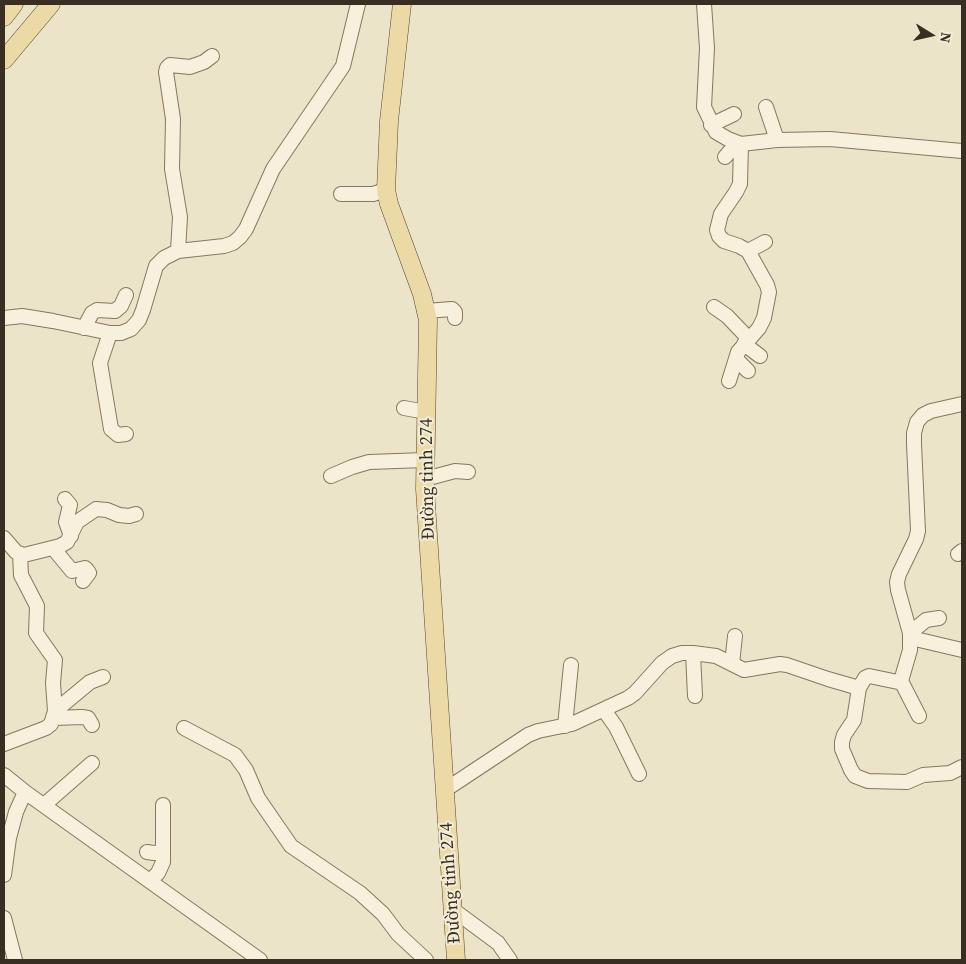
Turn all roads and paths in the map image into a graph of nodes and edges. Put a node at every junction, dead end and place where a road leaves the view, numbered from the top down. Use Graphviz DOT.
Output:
graph roads {
  1 [pos="14,4"];
  2 [pos="51,4"];
  3 [pos="358,4"];
  4 [pos="402,4"];
  5 [pos="704,4"];
  6 [pos="4,17"];
  7 [pos="212,56"];
  8 [pos="4,60"];
  9 [pos="766,107"];
  10 [pos="734,114"];
  11 [pos="711,125"];
  12 [pos="777,140"];
  13 [pos="739,144"];
  14 [pos="962,152"];
  15 [pos="725,157"];
  16 [pos="386,190"];
  17 [pos="341,194"];
  18 [pos="765,242"];
  19 [pos="178,251"];
  20 [pos="748,251"];
  21 [pos="126,295"];
  22 [pos="714,307"];
  23 [pos="426,311"];
  24 [pos="4,318"];
  25 [pos="455,318"];
  26 [pos="84,328"];
  27 [pos="110,333"];
  28 [pos="746,341"];
  29 [pos="760,356"];
  30 [pos="736,360"];
  31 [pos="748,371"];
  32 [pos="729,381"];
  33 [pos="962,404"];
  34 [pos="404,408"];
  35 [pos="426,412"];
  36 [pos="126,434"];
  37 [pos="426,460"];
  38 [pos="468,472"];
  39 [pos="331,476"];
  40 [pos="426,479"];
  41 [pos="65,499"];
  42 [pos="136,514"];
  43 [pos="86,530"];
  44 [pos="4,538"];
  45 [pos="69,539"];
  46 [pos="53,548"];
  47 [pos="20,554"];
  48 [pos="83,581"];
  49 [pos="939,618"];
  50 [pos="910,635"];
  51 [pos="735,636"];
  52 [pos="962,650"];
  53 [pos="693,653"];
  54 [pos="732,664"];
  55 [pos="571,665"];
  56 [pos="103,677"];
  57 [pos="901,681"];
  58 [pos="860,688"];
  59 [pos="695,696"];
  60 [pos="604,710"];
  61 [pos="54,714"];
  62 [pos="919,716"];
  63 [pos="92,725"];
  64 [pos="565,726"];
  65 [pos="184,728"];
  66 [pos="4,744"];
  67 [pos="92,763"];
  68 [pos="962,767"];
  69 [pos="639,774"];
  70 [pos="4,775"];
  71 [pos="445,790"];
  72 [pos="25,792"];
  73 [pos="44,805"];
  74 [pos="164,805"];
  75 [pos="147,852"];
  76 [pos="163,852"];
  77 [pos="4,876"];
  78 [pos="150,882"];
  79 [pos="452,909"];
  80 [pos="4,918"];
  81 [pos="15,960"];
  82 [pos="260,960"];
  83 [pos="426,960"];
  84 [pos="456,960"];
  85 [pos="510,960"];
  1 -- 6 [label="main road"];
  2 -- 8 [label="main road"];
  3 -- 19 [label="street"];
  4 -- 16 [label="main road, Đường tỉnh 274"];
  5 -- 11 [label="street"];
  7 -- 19 [label="street"];
  9 -- 12 [label="street"];
  10 -- 11 [label="street"];
  11 -- 13 [label="street"];
  12 -- 13 [label="street"];
  12 -- 14 [label="street"];
  13 -- 15 [label="street"];
  13 -- 20 [label="street"];
  16 -- 17 [label="street"];
  16 -- 23 [label="main road, Đường tỉnh 274"];
  18 -- 20 [label="street"];
  19 -- 27 [label="street"];
  20 -- 28 [label="street"];
  21 -- 26 [label="street"];
  22 -- 28 [label="street"];
  23 -- 25 [label="street"];
  23 -- 35 [label="main road, Đường tỉnh 274"];
  24 -- 26 [label="street"];
  26 -- 27 [label="street"];
  27 -- 36 [label="street"];
  28 -- 29 [label="street"];
  28 -- 30 [label="street"];
  30 -- 31 [label="street"];
  30 -- 32 [label="street"];
  33 -- 50 [label="street"];
  34 -- 35 [label="street"];
  35 -- 37 [label="main road, Đường tỉnh 274"];
  37 -- 39 [label="street"];
  37 -- 40 [label="main road, Đường tỉnh 274"];
  38 -- 40 [label="street"];
  40 -- 71 [label="main road, Đường tỉnh 274"];
  41 -- 45 [label="street"];
  42 -- 45 [label="street"];
  43 -- 45 [label="street"];
  44 -- 47 [label="street"];
  45 -- 46 [label="street"];
  46 -- 47 [label="street"];
  46 -- 48 [label="street"];
  47 -- 61 [label="street"];
  49 -- 50 [label="street"];
  50 -- 52 [label="street"];
  50 -- 57 [label="street"];
  51 -- 54 [label="street"];
  53 -- 54 [label="street"];
  53 -- 59 [label="street"];
  53 -- 60 [label="street"];
  54 -- 58 [label="street"];
  55 -- 64 [label="street"];
  56 -- 61 [label="street"];
  57 -- 58 [label="street"];
  57 -- 62 [label="street"];
  58 -- 68 [label="street"];
  60 -- 64 [label="street"];
  60 -- 69 [label="street"];
  61 -- 63 [label="street"];
  61 -- 66 [label="street"];
  64 -- 71 [label="street"];
  65 -- 83 [label="street"];
  67 -- 73 [label="street"];
  70 -- 72 [label="street"];
  71 -- 79 [label="main road, Đường tỉnh 274"];
  72 -- 73 [label="street"];
  72 -- 77 [label="street"];
  73 -- 78 [label="street"];
  74 -- 76 [label="street"];
  75 -- 76 [label="street"];
  76 -- 78 [label="street"];
  78 -- 82 [label="street"];
  79 -- 84 [label="main road, Đường tỉnh 274"];
  79 -- 85 [label="street"];
  80 -- 81 [label="street"];
}
